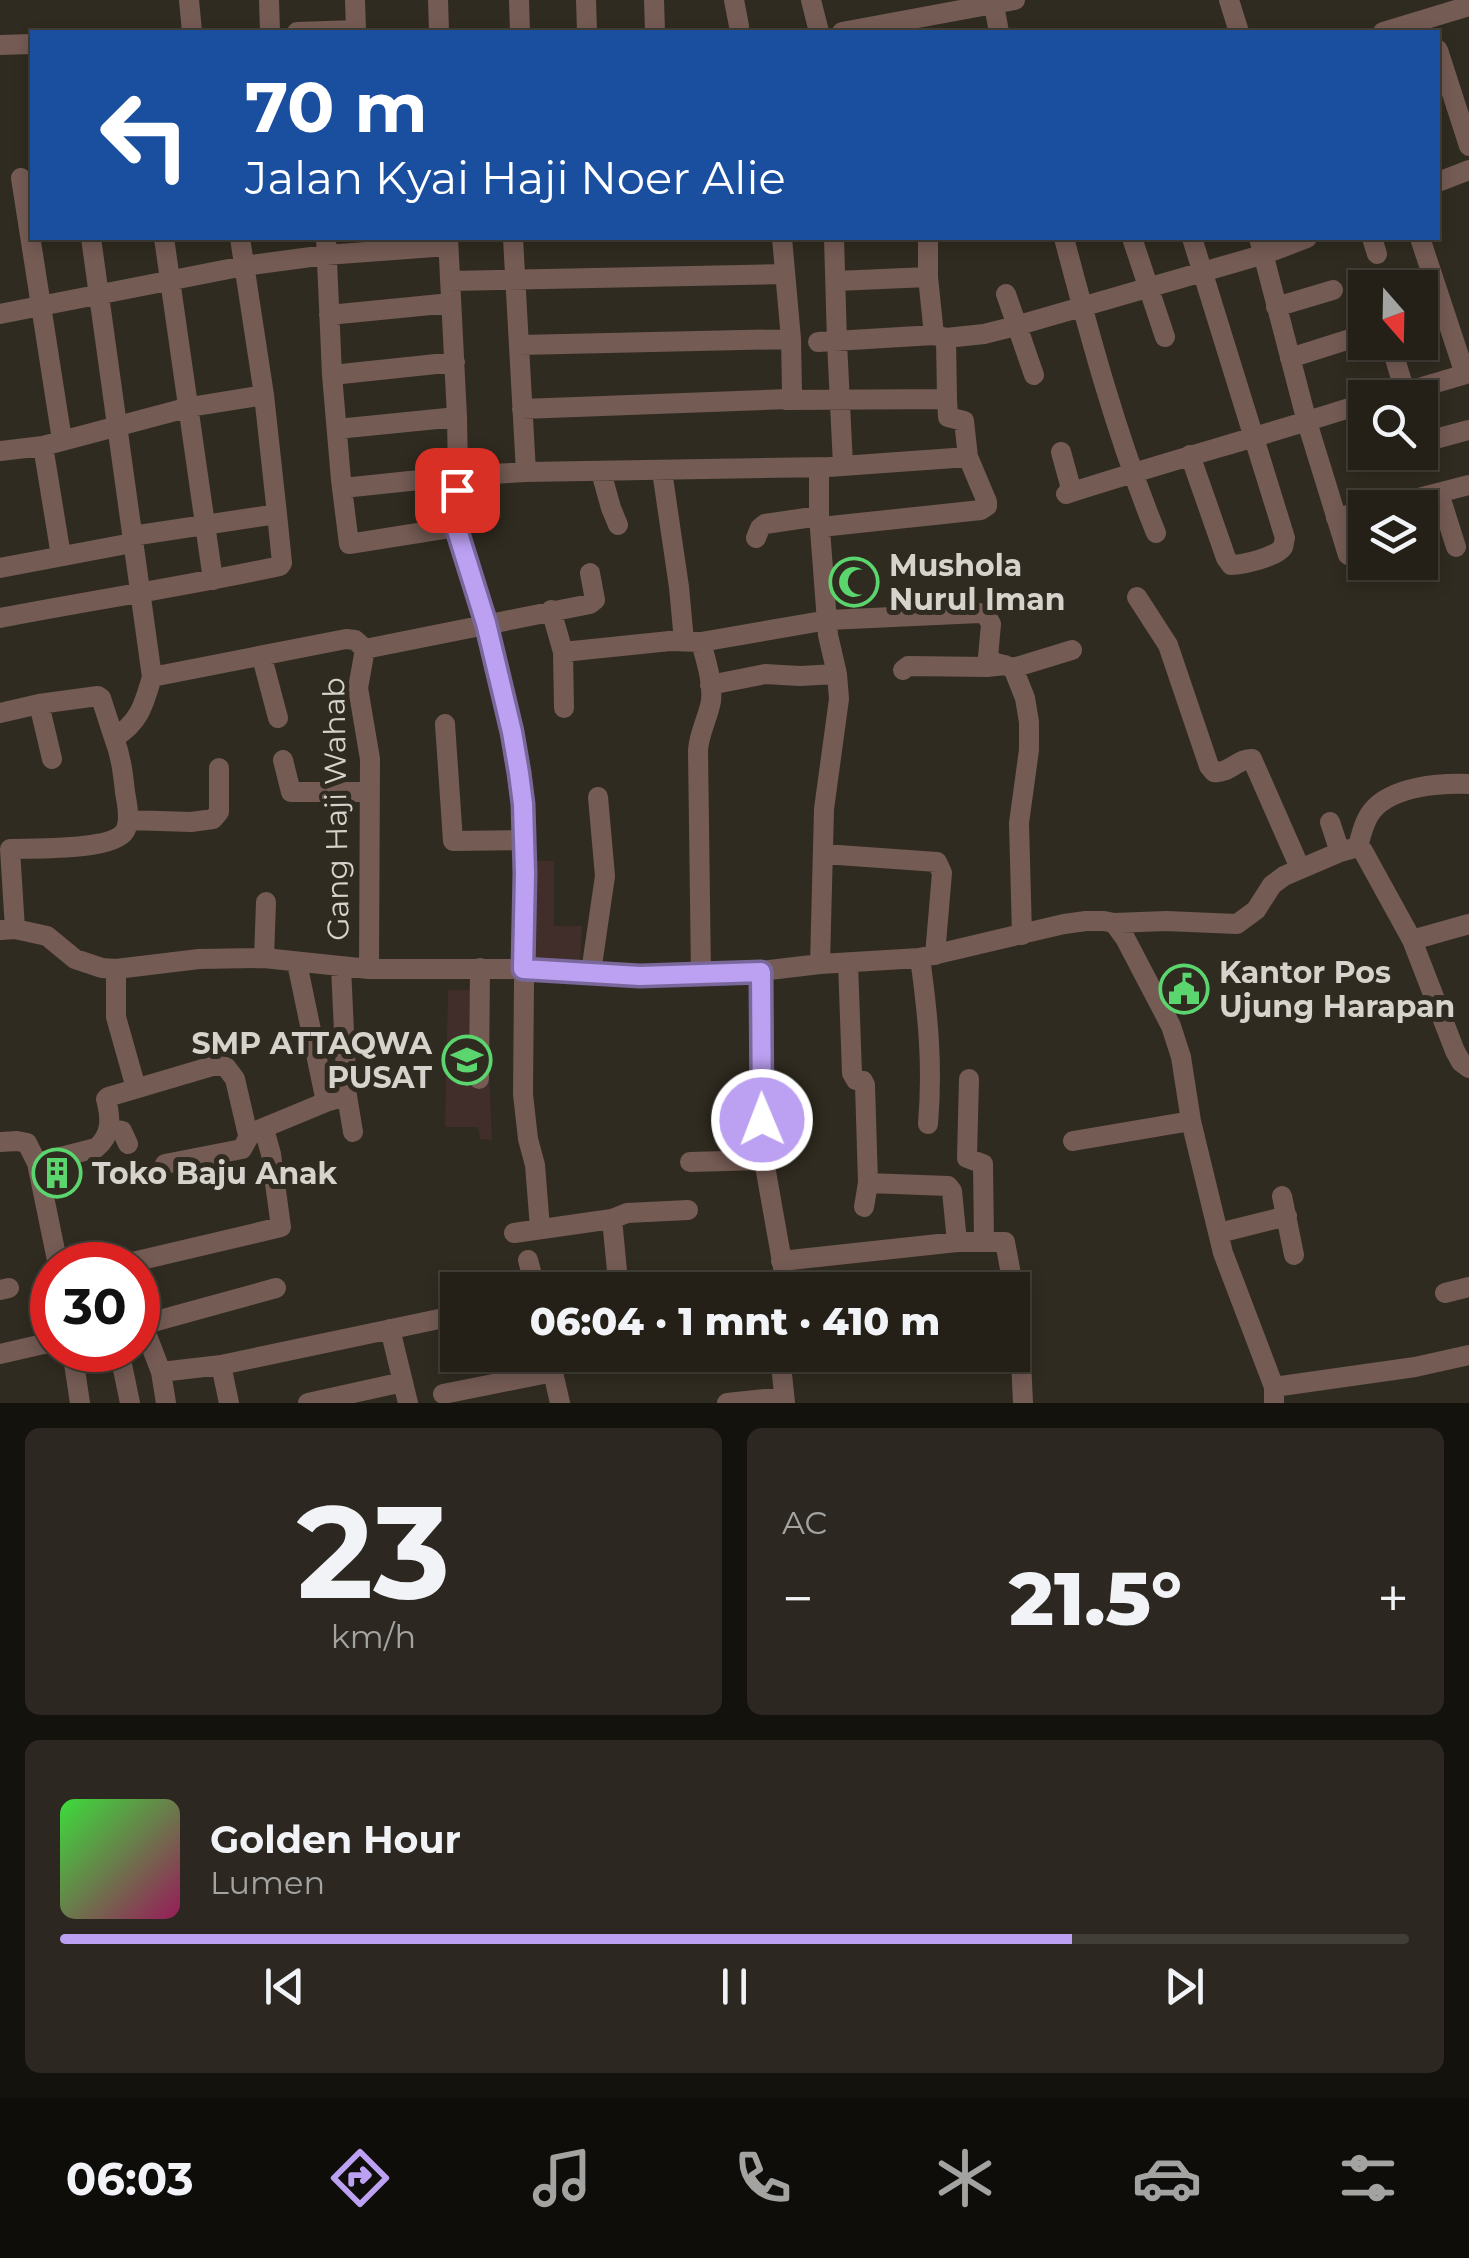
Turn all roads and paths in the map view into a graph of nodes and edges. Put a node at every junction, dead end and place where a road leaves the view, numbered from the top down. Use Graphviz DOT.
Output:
graph roads {
  1 [pos="190,0"];
  2 [pos="269,0"];
  3 [pos="355,0"];
  4 [pos="438,0"];
  5 [pos="519,0"];
  6 [pos="586,0"];
  7 [pos="654,0"];
  8 [pos="734,0"];
  9 [pos="811,0"];
  10 [pos="1015,0"];
  11 [pos="1229,0"];
  12 [pos="993,2"];
  13 [pos="1469,6"];
  14 [pos="935,16"];
  15 [pos="738,26"];
  16 [pos="1429,26"];
  17 [pos="192,30"];
  18 [pos="270,30"];
  19 [pos="356,30"];
  20 [pos="439,30"];
  21 [pos="520,30"];
  22 [pos="587,30"];
  23 [pos="655,30"];
  24 [pos="818,30"];
  25 [pos="877,30"];
  26 [pos="999,30"];
  27 [pos="1238,30"];
  28 [pos="1398,30"];
  29 [pos="30,44"];
  30 [pos="0,45"];
  31 [pos="1440,56"];
  32 [pos="1469,146"];
  33 [pos="1469,170"];
  34 [pos="18,178"];
  35 [pos="1440,181"];
  36 [pos="91,240"];
  37 [pos="164,240"];
  38 [pos="240,240"];
  39 [pos="513,240"];
  40 [pos="782,240"];
  41 [pos="834,240"];
  42 [pos="928,240"];
  43 [pos="1065,240"];
  44 [pos="1133,240"];
  45 [pos="1193,240"];
  46 [pos="1296,240"];
  47 [pos="1421,240"];
  48 [pos="448,242"];
  49 [pos="326,246"];
  50 [pos="1262,246"];
  51 [pos="244,266"];
  52 [pos="1204,272"];
  53 [pos="786,274"];
  54 [pos="928,277"];
  55 [pos="515,280"];
  56 [pos="450,281"];
  57 [pos="836,281"];
  58 [pos="171,282"];
  59 [pos="1148,288"];
  60 [pos="1333,290"];
  61 [pos="1006,294"];
  62 [pos="100,296"];
  63 [pos="452,303"];
  64 [pos="42,307"];
  65 [pos="1276,307"];
  66 [pos="1082,308"];
  67 [pos="0,314"];
  68 [pos="329,315"];
  69 [pos="1016,326"];
  70 [pos="940,337"];
  71 [pos="1165,337"];
  72 [pos="791,339"];
  73 [pos="1348,340"];
  74 [pos="828,342"];
  75 [pos="519,345"];
  76 [pos="1290,358"];
  77 [pos="455,362"];
  78 [pos="1467,374"];
  79 [pos="332,375"];
  80 [pos="1034,375"];
  81 [pos="1438,382"];
  82 [pos="264,395"];
  83 [pos="947,399"];
  84 [pos="785,400"];
  85 [pos="840,402"];
  86 [pos="190,407"];
  87 [pos="522,409"];
  88 [pos="1348,409"];
  89 [pos="456,417"];
  90 [pos="1307,422"];
  91 [pos="119,426"];
  92 [pos="337,428"];
  93 [pos="1469,430"];
  94 [pos="1254,438"];
  95 [pos="1438,438"];
  96 [pos="53,443"];
  97 [pos="0,451"];
  98 [pos="1061,452"];
  99 [pos="1190,455"];
  100 [pos="968,457"];
  101 [pos="843,465"];
  102 [pos="819,467"];
  103 [pos="526,472"];
  104 [pos="601,472"];
  105 [pos="662,472"];
  106 [pos="1132,472"];
  107 [pos="458,476"];
  108 [pos="1469,485"];
  109 [pos="343,488"];
  110 [pos="1439,494"];
  111 [pos="277,514"];
  112 [pos="1348,515"];
  113 [pos="1336,518"];
  114 [pos="820,522"];
  115 [pos="206,523"];
  116 [pos="618,525"];
  117 [pos="456,527"];
  118 [pos="1156,533"];
  119 [pos="756,538"];
  120 [pos="132,540"];
  121 [pos="1456,547"];
  122 [pos="1348,555"];
  123 [pos="61,556"];
  124 [pos="0,564"];
  125 [pos="590,574"];
  126 [pos="213,580"];
  127 [pos="141,591"];
  128 [pos="1137,597"];
  129 [pos="551,610"];
  130 [pos="0,618"];
  131 [pos="828,620"];
  132 [pos="486,623"];
  133 [pos="693,642"];
  134 [pos="365,648"];
  135 [pos="1072,650"];
  136 [pos="562,652"];
  137 [pos="264,655"];
  138 [pos="1010,666"];
  139 [pos="903,670"];
  140 [pos="836,674"];
  141 [pos="152,677"];
  142 [pos="710,685"];
  143 [pos="39,704"];
  144 [pos="564,708"];
  145 [pos="0,713"];
  146 [pos="278,718"];
  147 [pos="445,724"];
  148 [pos="114,738"];
  149 [pos="52,758"];
  150 [pos="284,760"];
  151 [pos="219,768"];
  152 [pos="1469,784"];
  153 [pos="370,792"];
  154 [pos="598,797"];
  155 [pos="128,820"];
  156 [pos="1330,822"];
  157 [pos="524,840"];
  158 [pos="5,849"];
  159 [pos="1349,849"];
  160 [pos="824,854"];
  161 [pos="1300,868"];
  162 [pos="266,902"];
  163 [pos="1114,924"];
  164 [pos="1469,924"];
  165 [pos="8,929"];
  166 [pos="1022,935"];
  167 [pos="1412,940"];
  168 [pos="928,956"];
  169 [pos="264,958"];
  170 [pos="297,962"];
  171 [pos="848,962"];
  172 [pos="820,964"];
  173 [pos="341,967"];
  174 [pos="116,968"];
  175 [pos="480,968"];
  176 [pos="369,969"];
  177 [pos="523,969"];
  178 [pos="591,972"];
  179 [pos="761,972"];
  180 [pos="701,975"];
  181 [pos="1469,1068"];
  182 [pos="969,1078"];
  183 [pos="479,1079"];
  184 [pos="136,1088"];
  185 [pos="347,1096"];
  186 [pos="326,1102"];
  187 [pos="1191,1121"];
  188 [pos="928,1124"];
  189 [pos="109,1128"];
  190 [pos="256,1132"];
  191 [pos="352,1132"];
  192 [pos="1073,1140"];
  193 [pos="0,1142"];
  194 [pos="128,1144"];
  195 [pos="764,1160"];
  196 [pos="690,1162"];
  197 [pos="37,1163"];
  198 [pos="164,1164"];
  199 [pos="868,1183"];
  200 [pos="864,1207"];
  201 [pos="688,1210"];
  202 [pos="612,1218"];
  203 [pos="540,1228"];
  204 [pos="514,1233"];
  205 [pos="1219,1233"];
  206 [pos="53,1242"];
  207 [pos="957,1242"];
  208 [pos="984,1242"];
  209 [pos="1294,1255"];
  210 [pos="160,1256"];
  211 [pos="528,1260"];
  212 [pos="782,1260"];
  213 [pos="617,1270"];
  214 [pos="531,1272"];
  215 [pos="784,1272"];
  216 [pos="1010,1272"];
  217 [pos="1469,1287"];
  218 [pos="276,1288"];
  219 [pos="1445,1294"];
  220 [pos="440,1319"];
  221 [pos="160,1320"];
  222 [pos="390,1330"];
  223 [pos="30,1347"];
  224 [pos="0,1354"];
  225 [pos="1469,1355"];
  226 [pos="221,1366"];
  227 [pos="75,1372"];
  228 [pos="124,1372"];
  229 [pos="161,1372"];
  230 [pos="520,1372"];
  231 [pos="553,1372"];
  232 [pos="782,1372"];
  233 [pos="1021,1372"];
  234 [pos="406,1392"];
  235 [pos="443,1394"];
  236 [pos="1274,1395"];
  237 [pos="784,1400"];
  238 [pos="80,1403"];
  239 [pos="130,1403"];
  240 [pos="166,1403"];
  241 [pos="229,1403"];
  242 [pos="308,1403"];
  243 [pos="560,1403"];
  244 [pos="728,1403"];
  245 [pos="1024,1403"];
  1 -- 17 [label="street"];
  2 -- 18 [label="street"];
  3 -- 19 [label="street"];
  4 -- 20 [label="street"];
  5 -- 21 [label="street"];
  6 -- 22 [label="street"];
  7 -- 23 [label="street"];
  8 -- 15 [label="street"];
  9 -- 24 [label="street"];
  10 -- 12 [label="street"];
  11 -- 27 [label="street"];
  12 -- 14 [label="street"];
  12 -- 26 [label="street"];
  13 -- 16 [label="street"];
  14 -- 25 [label="street"];
  16 -- 28 [label="street"];
  29 -- 30 [label="street"];
  31 -- 32 [label="street"];
  33 -- 35 [label="street"];
  34 -- 64 [label="street"];
  36 -- 62 [label="street"];
  37 -- 58 [label="street"];
  38 -- 51 [label="street"];
  39 -- 55 [label="street"];
  40 -- 53 [label="street"];
  41 -- 57 [label="street"];
  42 -- 54 [label="street"];
  43 -- 66 [label="street"];
  44 -- 59 [label="street"];
  45 -- 52 [label="street"];
  46 -- 50 [label="street"];
  47 -- 78 [label="street"];
  48 -- 49 [label="street"];
  48 -- 56 [label="street"];
  49 -- 51 [label="street"];
  49 -- 68 [label="street"];
  50 -- 52 [label="street"];
  50 -- 65 [label="street"];
  51 -- 58 [label="street"];
  51 -- 82 [label="street"];
  52 -- 59 [label="street"];
  52 -- 94 [label="street"];
  53 -- 55 [label="street"];
  53 -- 72 [label="street"];
  54 -- 57 [label="street"];
  54 -- 70 [label="street"];
  55 -- 56 [label="street"];
  55 -- 75 [label="street"];
  56 -- 63 [label="street"];
  57 -- 74 [label="street"];
  58 -- 62 [label="street"];
  58 -- 86 [label="street"];
  59 -- 66 [label="street"];
  59 -- 71 [label="street"];
  60 -- 65 [label="street"];
  61 -- 69 [label="street"];
  62 -- 64 [label="street"];
  62 -- 91 [label="street"];
  63 -- 68 [label="street"];
  63 -- 77 [label="street"];
  64 -- 67 [label="street"];
  64 -- 96 [label="street"];
  65 -- 76 [label="street"];
  66 -- 69 [label="street"];
  66 -- 106 [label="street"];
  68 -- 79 [label="street"];
  69 -- 70 [label="street"];
  69 -- 80 [label="street"];
  70 -- 74 [label="street"];
  70 -- 83 [label="street"];
  72 -- 75 [label="street"];
  72 -- 84 [label="street"];
  73 -- 76 [label="street"];
  74 -- 85 [label="street"];
  75 -- 87 [label="street"];
  76 -- 90 [label="street"];
  77 -- 79 [label="street"];
  77 -- 89 [label="street"];
  78 -- 81 [label="street"];
  79 -- 92 [label="street"];
  82 -- 86 [label="street"];
  82 -- 111 [label="street"];
  83 -- 85 [label="street"];
  83 -- 100 [label="street"];
  84 -- 85 [label="street"];
  84 -- 87 [label="street"];
  85 -- 101 [label="street"];
  86 -- 91 [label="street"];
  86 -- 115 [label="street"];
  87 -- 103 [label="street"];
  88 -- 90 [label="street"];
  89 -- 92 [label="street"];
  89 -- 107 [label="street"];
  90 -- 94 [label="street"];
  90 -- 113 [label="street"];
  91 -- 96 [label="street"];
  91 -- 120 [label="street"];
  92 -- 109 [label="street"];
  93 -- 95 [label="street"];
  94 -- 99 [label="street"];
  94 -- 99 [label="street"];
  96 -- 97 [label="street"];
  96 -- 123 [label="street"];
  98 -- 106 [label="street"];
  99 -- 106 [label="street"];
  100 -- 101 [label="street"];
  100 -- 114 [label="street"];
  101 -- 102 [label="street"];
  102 -- 105 [label="street"];
  102 -- 114 [label="street"];
  103 -- 104 [label="street"];
  103 -- 107 [label="street"];
  104 -- 105 [label="street"];
  104 -- 116 [label="street"];
  105 -- 133 [label="street"];
  106 -- 118 [label="street"];
  107 -- 109 [label="street"];
  107 -- 117 [label="street"];
  108 -- 110 [label="street"];
  109 -- 117 [label="street"];
  110 -- 121 [label="street"];
  111 -- 115 [label="street"];
  111 -- 126 [label="street"];
  112 -- 113 [label="street"];
  113 -- 122 [label="street"];
  114 -- 119 [label="street"];
  114 -- 131 [label="street"];
  115 -- 120 [label="street"];
  115 -- 126 [label="street"];
  117 -- 132 [label="street"];
  120 -- 123 [label="street"];
  120 -- 127 [label="street"];
  123 -- 124 [label="street"];
  125 -- 129 [label="street"];
  126 -- 127 [label="street"];
  127 -- 130 [label="street"];
  127 -- 141 [label="street"];
  128 -- 161 [label="street"];
  129 -- 132 [label="street"];
  129 -- 136 [label="street"];
  131 -- 133 [label="street"];
  131 -- 138 [label="street"];
  131 -- 140 [label="street"];
  132 -- 134 [label="street"];
  132 -- 157 [label="street"];
  133 -- 136 [label="street"];
  133 -- 142 [label="street"];
  134 -- 137 [label="street"];
  134 -- 153 [label="street, Gang Haji Wahab"];
  135 -- 138 [label="street"];
  136 -- 144 [label="street"];
  137 -- 141 [label="street"];
  137 -- 146 [label="street"];
  138 -- 139 [label="street"];
  138 -- 166 [label="street"];
  140 -- 142 [label="street"];
  140 -- 160 [label="street"];
  141 -- 148 [label="street"];
  142 -- 180 [label="street"];
  143 -- 145 [label="street"];
  143 -- 148 [label="street"];
  143 -- 149 [label="street"];
  147 -- 157 [label="street"];
  148 -- 155 [label="street"];
  150 -- 153 [label="street"];
  151 -- 155 [label="street"];
  152 -- 159 [label="street"];
  153 -- 176 [label="street, Gang Haji Wahab"];
  154 -- 178 [label="street"];
  155 -- 158 [label="street"];
  156 -- 159 [label="street"];
  157 -- 177 [label="street"];
  158 -- 165 [label="street"];
  159 -- 161 [label="street"];
  159 -- 167 [label="street"];
  160 -- 168 [label="street"];
  160 -- 172 [label="street"];
  161 -- 163 [label="street"];
  162 -- 169 [label="street"];
  163 -- 166 [label="street"];
  163 -- 187 [label="street"];
  164 -- 167 [label="street"];
  165 -- 174 [label="street"];
  166 -- 168 [label="street"];
  167 -- 181 [label="street"];
  168 -- 171 [label="street"];
  168 -- 188 [label="street"];
  169 -- 170 [label="street"];
  169 -- 174 [label="street"];
  170 -- 173 [label="street"];
  170 -- 186 [label="street"];
  171 -- 172 [label="street"];
  171 -- 199 [label="street"];
  172 -- 179 [label="street"];
  173 -- 176 [label="street"];
  173 -- 185 [label="street"];
  174 -- 184 [label="street"];
  175 -- 176 [label="street"];
  175 -- 177 [label="street"];
  175 -- 183 [label="street"];
  177 -- 178 [label="street"];
  177 -- 203 [label="street"];
  178 -- 180 [label="street"];
  179 -- 180 [label="street"];
  179 -- 195 [label="street"];
  182 -- 208 [label="street"];
  184 -- 189 [label="street"];
  184 -- 190 [label="street"];
  185 -- 186 [label="street"];
  185 -- 191 [label="street"];
  186 -- 190 [label="street"];
  187 -- 192 [label="street"];
  187 -- 205 [label="street"];
  189 -- 194 [label="street"];
  189 -- 197 [label="street"];
  190 -- 198 [label="street"];
  190 -- 210 [label="street"];
  193 -- 197 [label="street"];
  195 -- 196 [label="street"];
  195 -- 212 [label="street"];
  197 -- 206 [label="street"];
  199 -- 200 [label="street"];
  199 -- 207 [label="street"];
  201 -- 202 [label="street"];
  202 -- 203 [label="street"];
  202 -- 213 [label="street"];
  203 -- 204 [label="street"];
  205 -- 209 [label="street"];
  205 -- 236 [label="street"];
  207 -- 208 [label="street"];
  207 -- 212 [label="street"];
  208 -- 216 [label="street"];
  211 -- 214 [label="street"];
  212 -- 215 [label="street"];
  217 -- 219 [label="street"];
  218 -- 221 [label="street"];
  220 -- 222 [label="street"];
  222 -- 226 [label="street"];
  222 -- 234 [label="street"];
  223 -- 224 [label="street"];
  225 -- 236 [label="street"];
  226 -- 229 [label="street"];
  226 -- 241 [label="street"];
  227 -- 238 [label="street"];
  228 -- 239 [label="street"];
  229 -- 240 [label="street"];
  230 -- 235 [label="street"];
  231 -- 243 [label="street"];
  232 -- 237 [label="street"];
  233 -- 245 [label="street"];
  234 -- 242 [label="street"];
  237 -- 244 [label="street"];
}
